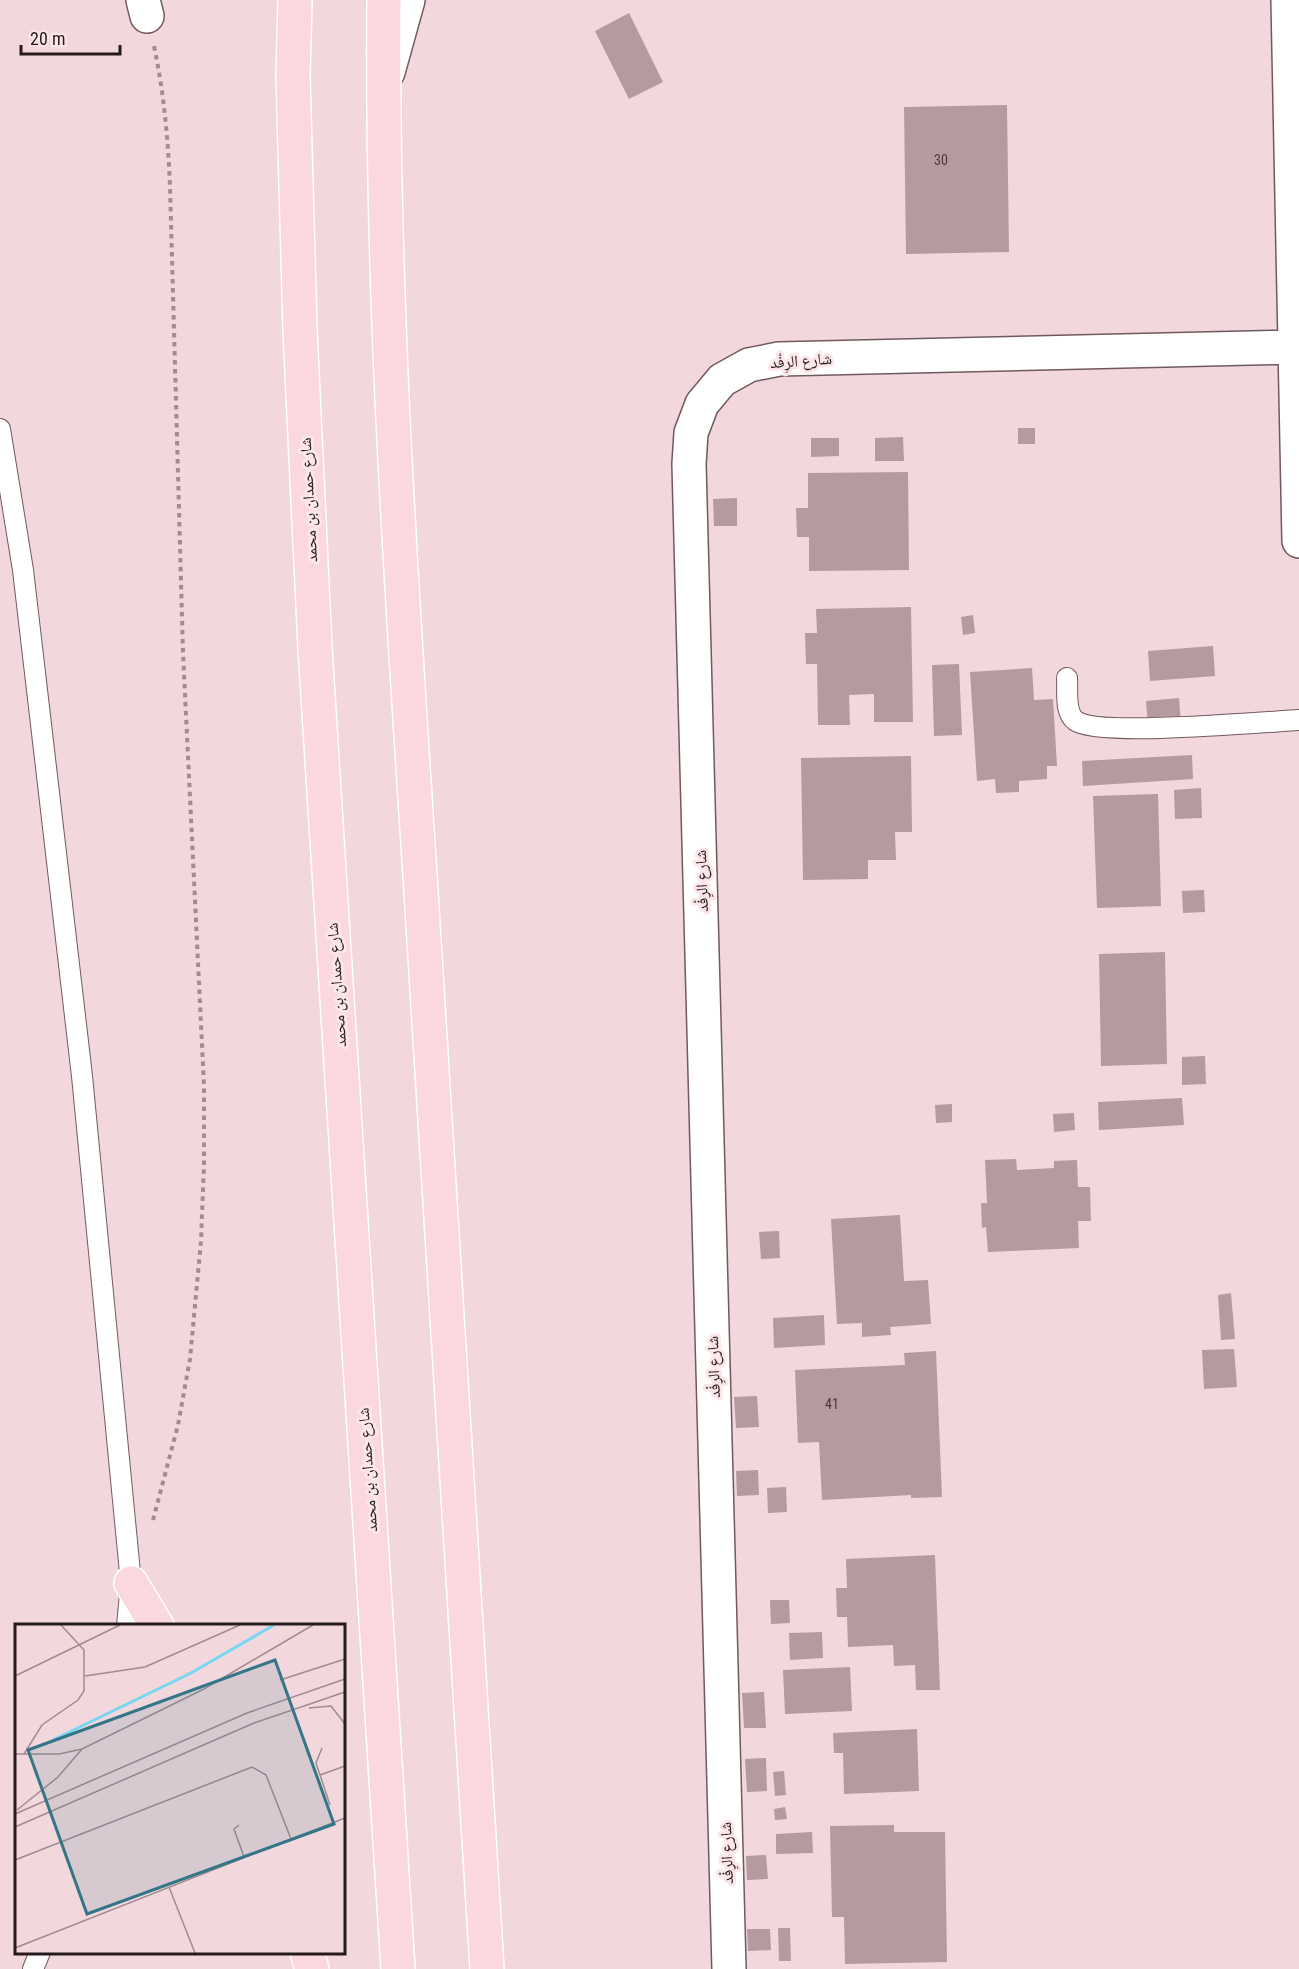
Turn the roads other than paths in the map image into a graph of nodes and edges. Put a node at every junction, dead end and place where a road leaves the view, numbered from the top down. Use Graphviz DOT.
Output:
graph roads {
  1 [pos="295,0"];
  2 [pos="384,0"];
  3 [pos="408,0"];
  4 [pos="1288,0"];
  5 [pos="383,85"];
  6 [pos="1295,347"];
  7 [pos="0,429"];
  8 [pos="1299,541"];
  9 [pos="1067,678"];
  10 [pos="1299,720"];
  11 [pos="131,1583"];
  12 [pos="127,1624"];
  13 [pos="156,1624"];
  14 [pos="40,1954"];
  15 [pos="307,1954"];
  16 [pos="33,1969"];
  17 [pos="312,1969"];
  18 [pos="398,1969"];
  19 [pos="487,1969"];
  20 [pos="729,1969"];
  1 -- 18 [label="main road, شارع حمدان بن محمد"];
  2 -- 5 [label="main road"];
  3 -- 5 [label="street"];
  4 -- 6 [label="street"];
  5 -- 19 [label="main road"];
  6 -- 8 [label="street"];
  6 -- 20 [label="street, شارع الرِفْد"];
  7 -- 11 [label="lane"];
  9 -- 10 [label="lane"];
  11 -- 12 [label="lane"];
  11 -- 13 [label="main road"];
  14 -- 16 [label="lane"];
  15 -- 17 [label="main road"];
}
